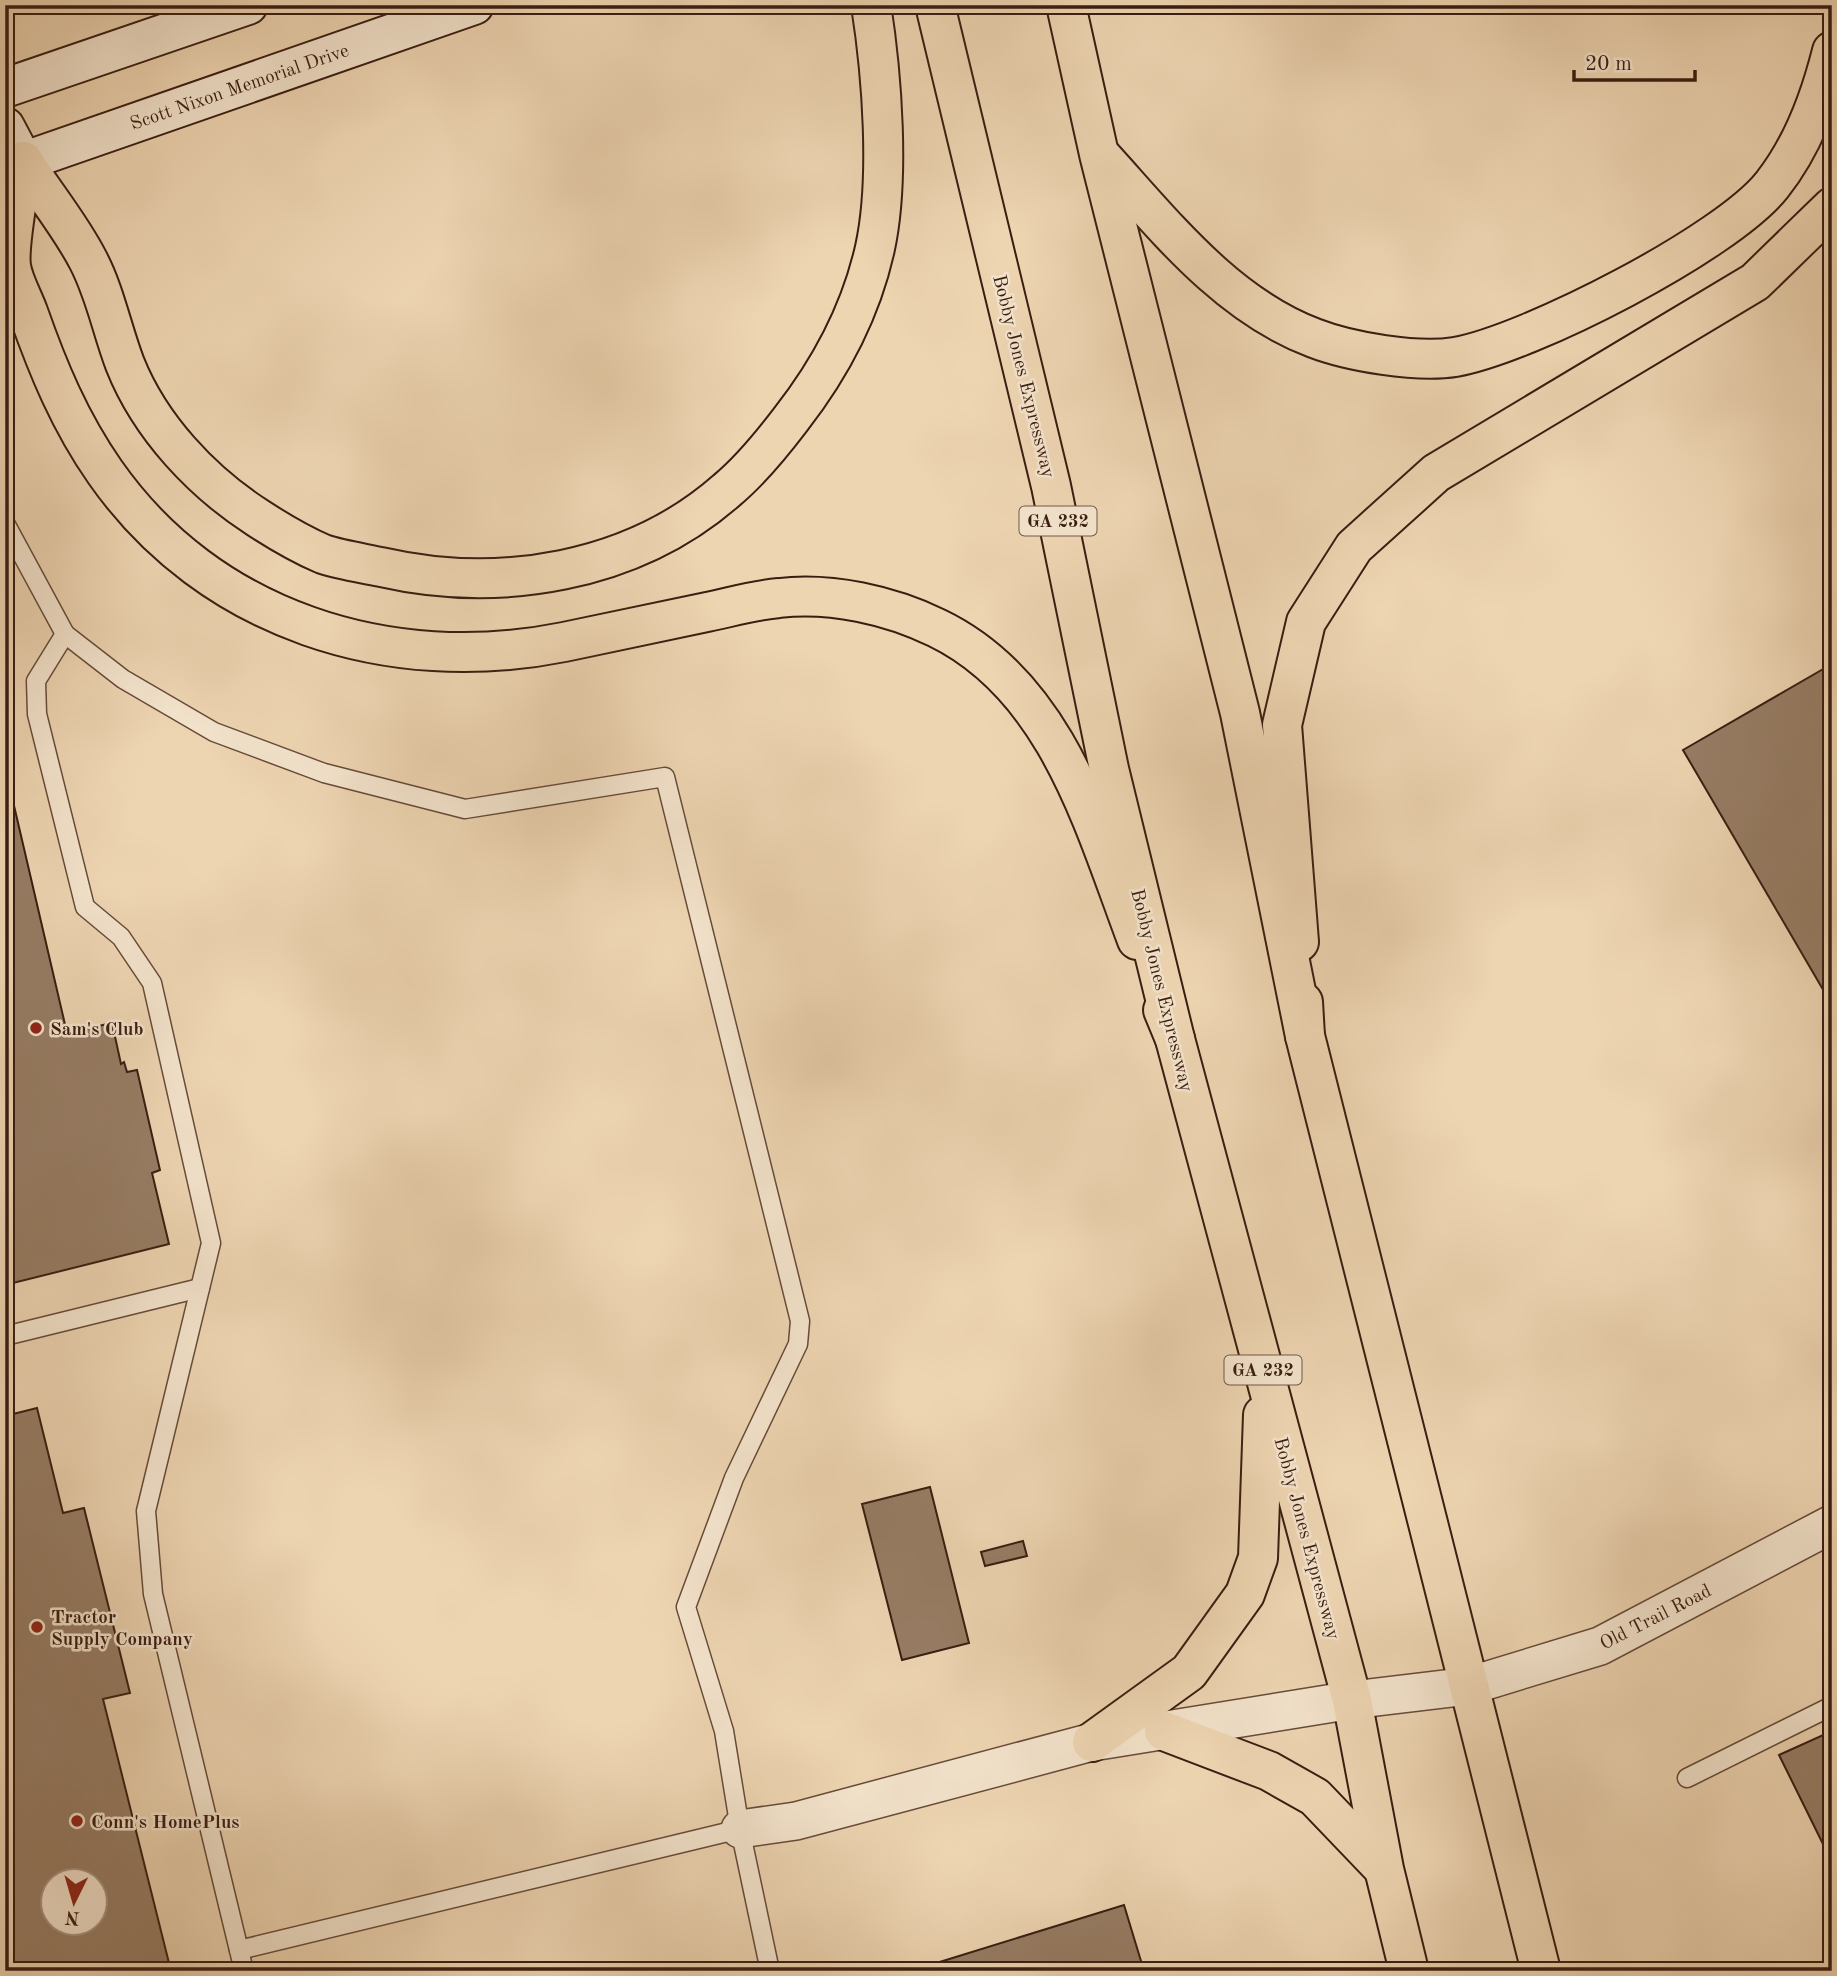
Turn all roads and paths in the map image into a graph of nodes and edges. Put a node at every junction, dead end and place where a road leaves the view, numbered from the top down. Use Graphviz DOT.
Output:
graph roads {
  1 [pos="248,5"];
  2 [pos="474,5"];
  3 [pos="935,5"];
  4 [pos="1066,5"];
  5 [pos="872,12"];
  6 [pos="1832,51"];
  7 [pos="5,88"];
  8 [pos="5,127"];
  9 [pos="1099,154"];
  10 [pos="14,164"];
  11 [pos="1832,207"];
  12 [pos="5,523"];
  13 [pos="65,634"];
  14 [pos="1305,1035"];
  15 [pos="1175,1039"];
  16 [pos="200,1288"];
  17 [pos="5,1336"];
  18 [pos="1265,1378"];
  19 [pos="1832,1524"];
  20 [pos="1469,1686"];
  21 [pos="1352,1700"];
  22 [pos="1832,1706"];
  23 [pos="1164,1731"];
  24 [pos="1092,1742"];
  25 [pos="1687,1778"];
  26 [pos="740,1829"];
  27 [pos="1384,1869"];
  28 [pos="239,1950"];
  29 [pos="244,1971"];
  30 [pos="770,1971"];
  31 [pos="1409,1971"];
  32 [pos="1541,1971"];
  1 -- 7 [label="main road"];
  2 -- 10 [label="main road, Scott Nixon Memorial Drive"];
  3 -- 15 [label="main road, Bobby Jones Expressway / GA 232"];
  4 -- 9 [label="main road"];
  5 -- 10 [label="main road"];
  6 -- 9 [label="main road"];
  8 -- 10 [label="main road"];
  9 -- 14 [label="main road"];
  10 -- 15 [label="main road"];
  11 -- 14 [label="main road"];
  12 -- 13 [label="lane"];
  13 -- 16 [label="lane"];
  13 -- 26 [label="lane"];
  14 -- 20 [label="main road"];
  15 -- 18 [label="main road, Bobby Jones Expressway / GA 232"];
  16 -- 17 [label="lane"];
  16 -- 28 [label="lane"];
  18 -- 21 [label="main road, Bobby Jones Expressway / GA 232"];
  18 -- 24 [label="main road"];
  19 -- 20 [label="street, Old Trail Road"];
  20 -- 21 [label="street, Old Trail Road"];
  20 -- 32 [label="main road"];
  21 -- 23 [label="street, Old Trail Road"];
  21 -- 27 [label="main road, Bobby Jones Expressway / GA 232"];
  22 -- 25 [label="lane"];
  23 -- 24 [label="street, Old Trail Road"];
  23 -- 27 [label="main road"];
  24 -- 26 [label="street, Old Trail Road"];
  26 -- 28 [label="lane"];
  26 -- 30 [label="lane"];
  27 -- 31 [label="main road, Bobby Jones Expressway / GA 232"];
  28 -- 29 [label="lane"];
}
